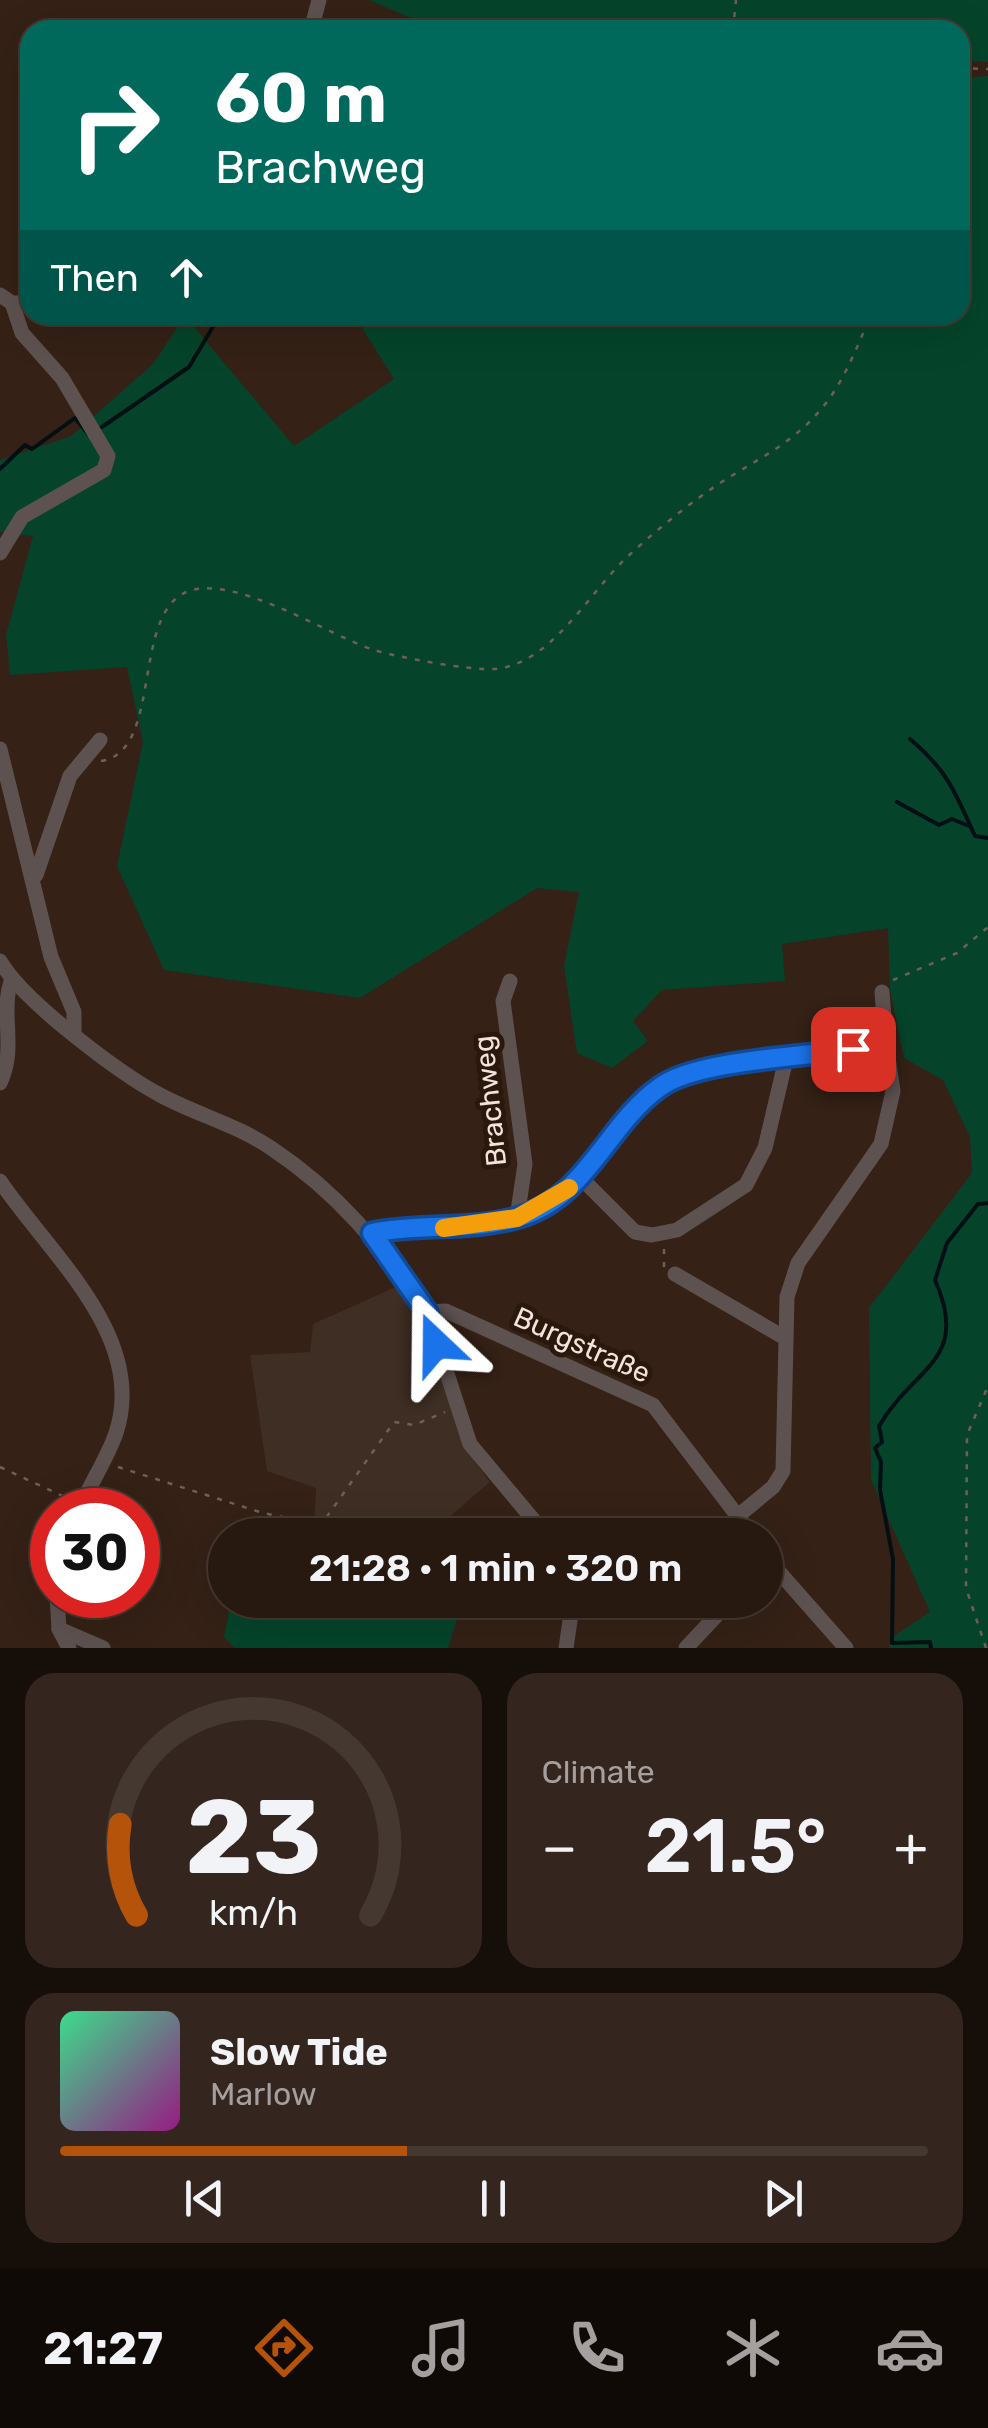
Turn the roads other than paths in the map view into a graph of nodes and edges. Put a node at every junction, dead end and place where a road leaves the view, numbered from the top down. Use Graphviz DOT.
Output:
graph roads {
  1 [pos="6,299"];
  2 [pos="0,554"];
  3 [pos="100,740"];
  4 [pos="0,749"];
  5 [pos="35,878"];
  6 [pos="0,961"];
  7 [pos="11,981"];
  8 [pos="510,981"];
  9 [pos="882,992"];
  10 [pos="74,1032"];
  11 [pos="886,1044"];
  12 [pos="786,1059"];
  13 [pos="0,1082"];
  14 [pos="582,1180"];
  15 [pos="0,1181"];
  16 [pos="517,1218"];
  17 [pos="372,1233"];
  18 [pos="675,1274"];
  19 [pos="427,1312"];
  20 [pos="785,1338"];
  21 [pos="89,1488"];
  22 [pos="740,1516"];
  23 [pos="532,1518"];
  24 [pos="783,1581"];
  25 [pos="58,1618"];
  26 [pos="570,1618"];
  27 [pos="714,1618"];
  28 [pos="59,1629"];
  29 [pos="69,1648"];
  30 [pos="103,1648"];
  31 [pos="566,1648"];
  32 [pos="686,1648"];
  33 [pos="846,1648"];
  1 -- 2 [label="street"];
  3 -- 5 [label="street"];
  4 -- 5 [label="street"];
  5 -- 10 [label="street"];
  6 -- 7 [label="street"];
  7 -- 10 [label="street"];
  7 -- 13 [label="street"];
  8 -- 16 [label="street, Brachweg"];
  9 -- 11 [label="street"];
  10 -- 17 [label="street"];
  11 -- 12 [label="street"];
  11 -- 20 [label="street"];
  12 -- 14 [label="street"];
  12 -- 14 [label="street"];
  14 -- 16 [label="street"];
  15 -- 21 [label="street"];
  16 -- 17 [label="street"];
  17 -- 19 [label="street"];
  18 -- 20 [label="street"];
  19 -- 22 [label="street, Burgstraße"];
  19 -- 23 [label="street"];
  20 -- 22 [label="street"];
  24 -- 33 [label="street"];
  25 -- 28 [label="street"];
  26 -- 31 [label="street"];
  27 -- 32 [label="street"];
  28 -- 29 [label="street"];
  28 -- 30 [label="street"];
}
